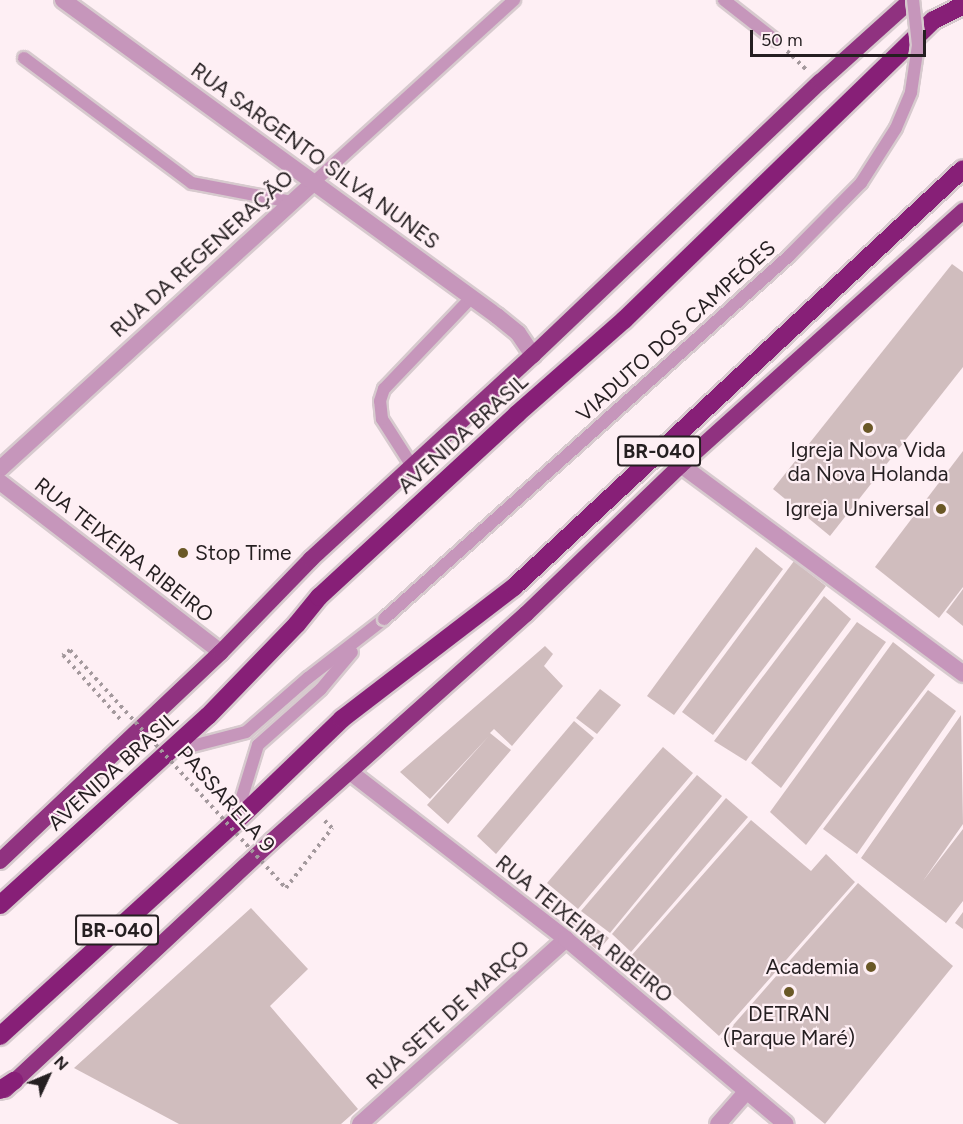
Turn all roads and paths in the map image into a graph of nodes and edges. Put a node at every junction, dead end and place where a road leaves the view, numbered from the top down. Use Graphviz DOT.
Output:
graph roads {
  1 [pos="63,0"];
  2 [pos="514,0"];
  3 [pos="724,0"];
  4 [pos="912,0"];
  5 [pos="955,0"];
  6 [pos="963,5"];
  7 [pos="934,20"];
  8 [pos="775,40"];
  9 [pos="24,58"];
  10 [pos="820,82"];
  11 [pos="963,169"];
  12 [pos="313,183"];
  13 [pos="292,202"];
  14 [pos="963,211"];
  15 [pos="471,298"];
  16 [pos="533,356"];
  17 [pos="681,465"];
  18 [pos="412,466"];
  19 [pos="0,468"];
  20 [pos="0,482"];
  21 [pos="366,635"];
  22 [pos="221,652"];
  23 [pos="963,674"];
  24 [pos="135,736"];
  25 [pos="168,752"];
  26 [pos="350,772"];
  27 [pos="234,823"];
  28 [pos="316,827"];
  29 [pos="0,861"];
  30 [pos="0,905"];
  31 [pos="566,939"];
  32 [pos="0,1036"];
  33 [pos="7,1086"];
  34 [pos="746,1092"];
  35 [pos="0,1095"];
  36 [pos="360,1124"];
  37 [pos="718,1124"];
  38 [pos="786,1124"];
  1 -- 12 [label="street, RUA SARGENTO SILVA NUNES"];
  2 -- 12 [label="lane, RUA DA REGENERAÇÃO"];
  3 -- 8 [label="lane"];
  4 -- 10 [label="highway, AVENIDA BRASIL"];
  4 -- 21 [label="lane, VIADUTO DOS CAMPEÕES, bridge"];
  5 -- 7 [label="highway"];
  6 -- 7 [label="highway, AVENIDA BRASIL"];
  7 -- 25 [label="highway, AVENIDA BRASIL"];
  8 -- 10 [label="path"];
  9 -- 13 [label="lane"];
  10 -- 16 [label="highway, AVENIDA BRASIL"];
  11 -- 27 [label="highway, BR-040"];
  12 -- 13 [label="street, RUA DA REGENERAÇÃO"];
  12 -- 15 [label="street, RUA SARGENTO SILVA NUNES"];
  13 -- 19 [label="street, RUA DA REGENERAÇÃO"];
  14 -- 17 [label="highway"];
  15 -- 16 [label="street, RUA SARGENTO SILVA NUNES"];
  15 -- 18 [label="lane"];
  16 -- 18 [label="highway, AVENIDA BRASIL"];
  17 -- 23 [label="street"];
  17 -- 26 [label="highway"];
  18 -- 22 [label="highway, AVENIDA BRASIL"];
  20 -- 22 [label="street, RUA TEIXEIRA RIBEIRO"];
  21 -- 25 [label="lane"];
  21 -- 27 [label="lane"];
  22 -- 24 [label="highway, AVENIDA BRASIL"];
  24 -- 28 [label="path, PASSARELA 9, bridge"];
  24 -- 29 [label="highway, AVENIDA BRASIL"];
  25 -- 30 [label="highway, AVENIDA BRASIL"];
  26 -- 31 [label="street, RUA TEIXEIRA RIBEIRO"];
  26 -- 33 [label="highway"];
  27 -- 32 [label="highway, BR-040"];
  31 -- 34 [label="street, RUA TEIXEIRA RIBEIRO"];
  31 -- 36 [label="street, RUA SETE DE MARÇO"];
  33 -- 35 [label="highway"];
  34 -- 37 [label="street"];
  34 -- 38 [label="street, RUA TEIXEIRA RIBEIRO"];
}
